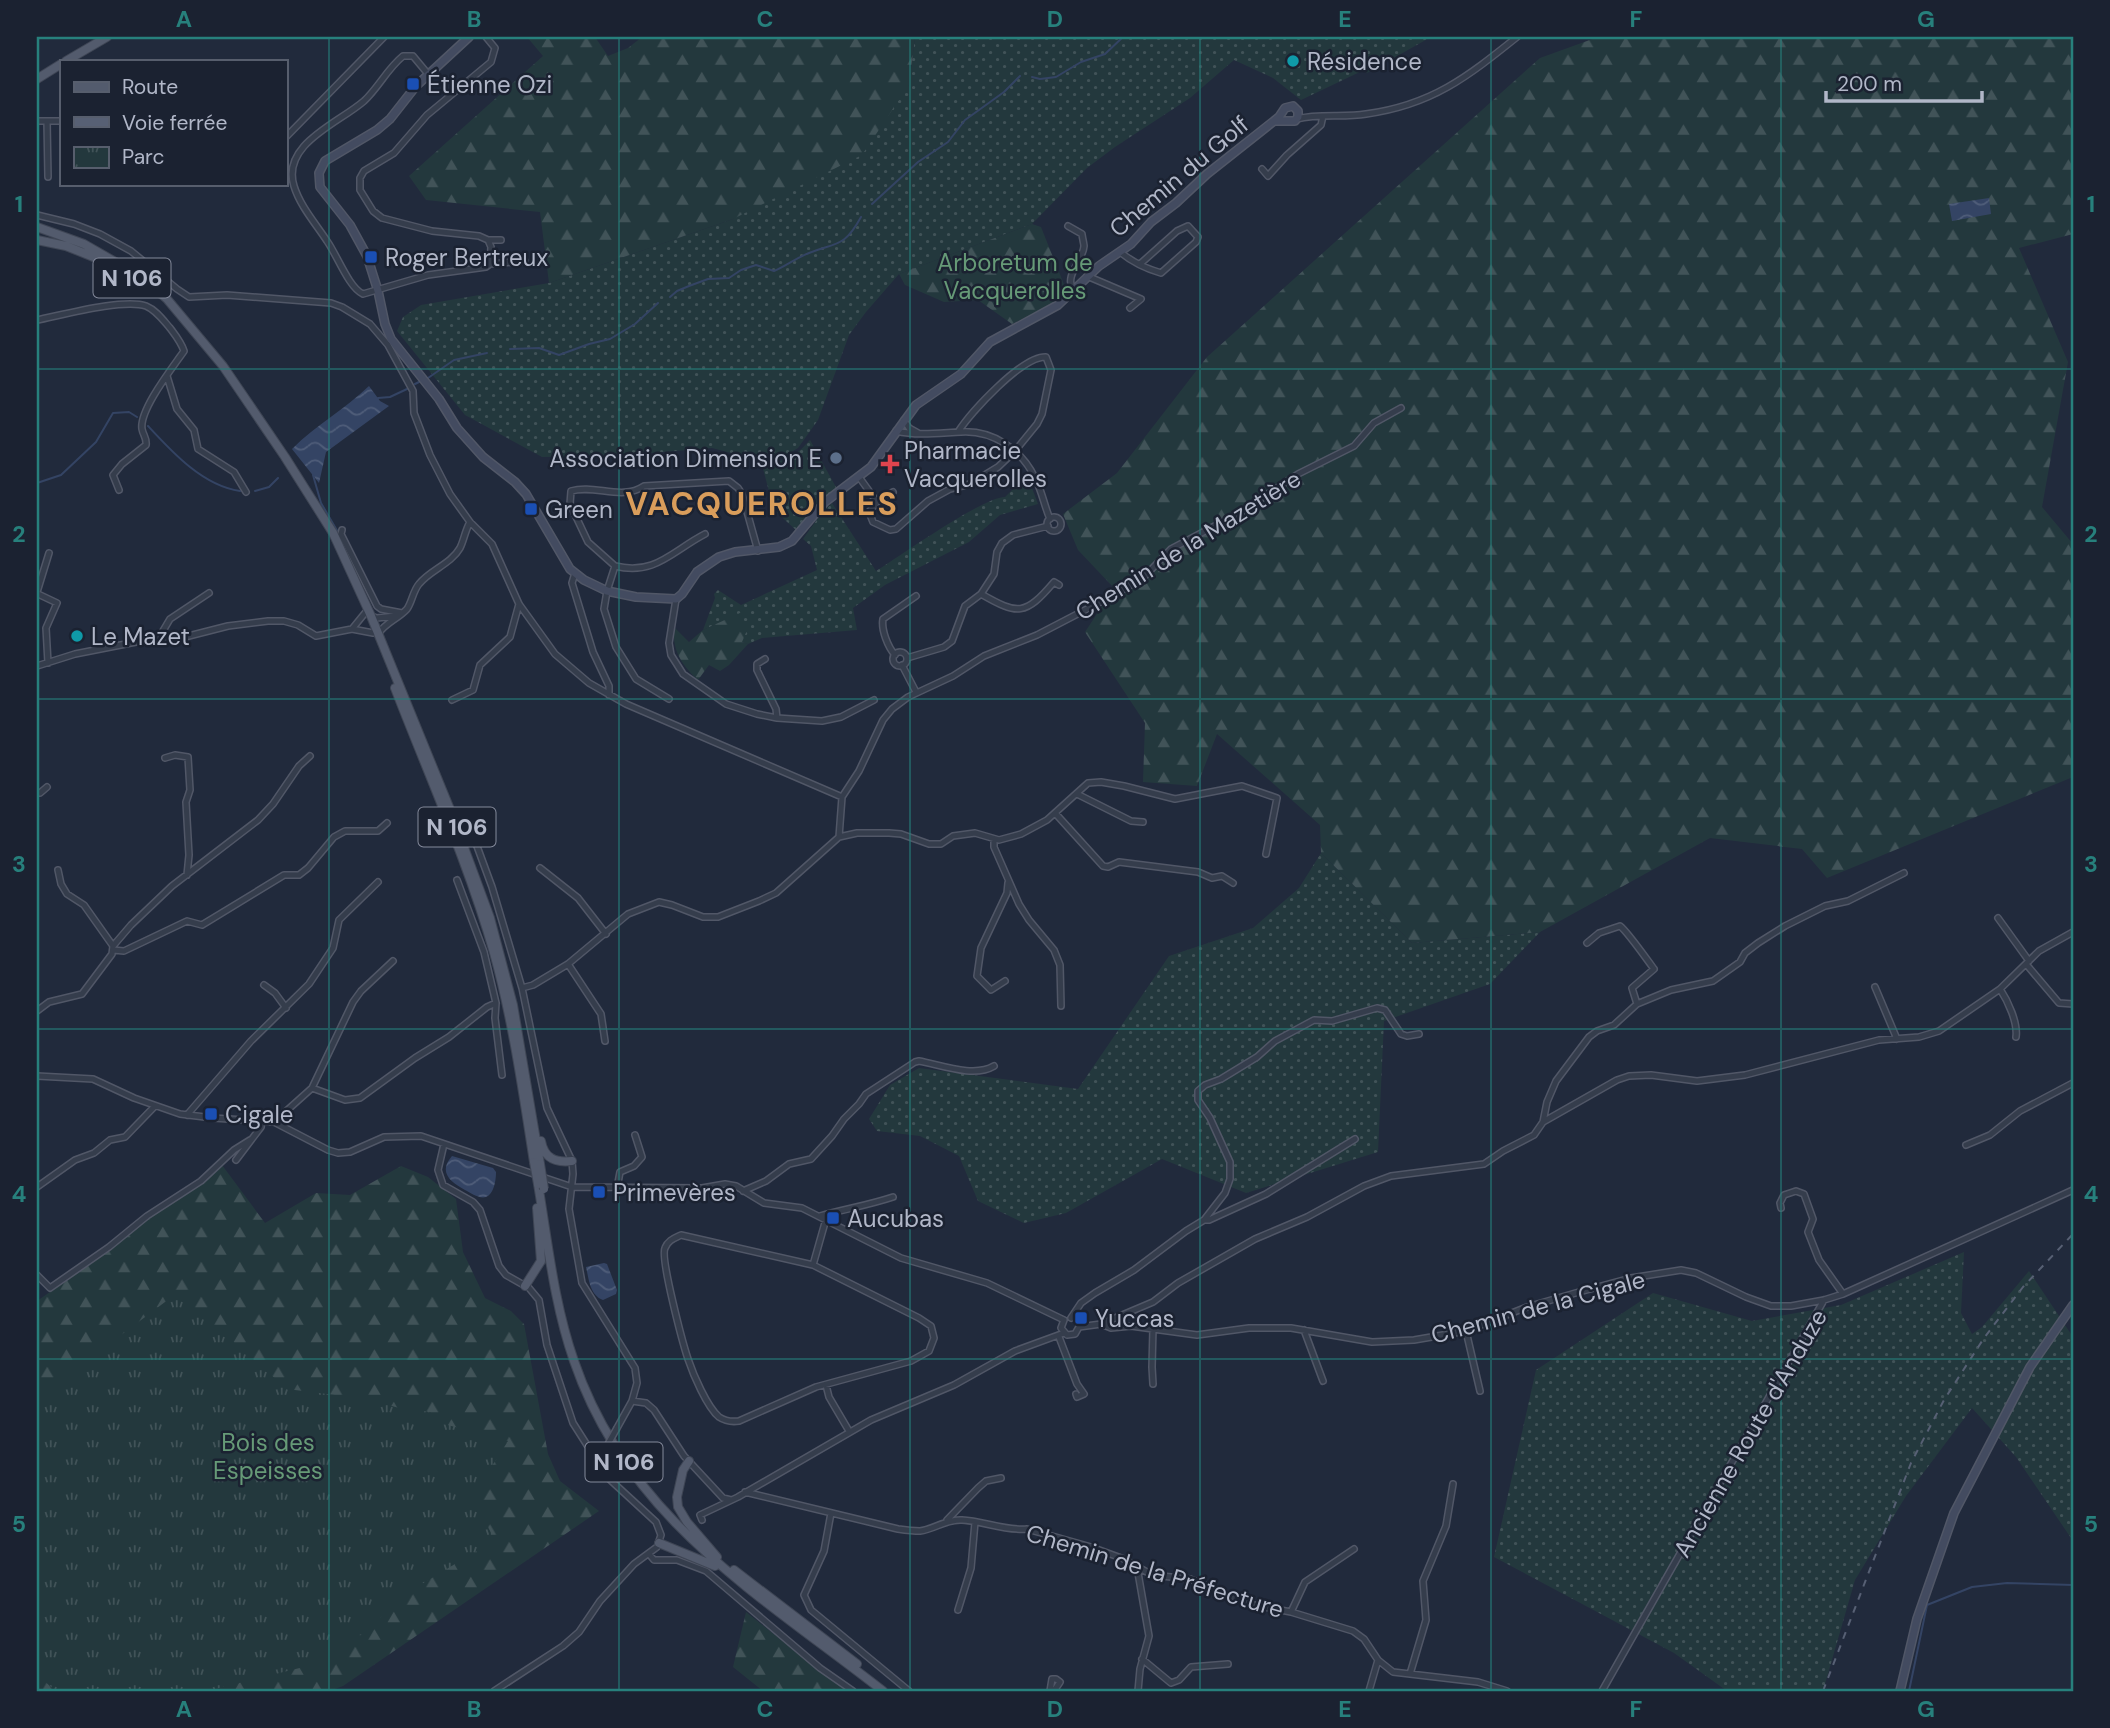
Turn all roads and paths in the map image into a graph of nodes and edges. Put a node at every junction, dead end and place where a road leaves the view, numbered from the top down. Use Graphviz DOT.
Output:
graph roads {
  1 [pos="107,37"];
  2 [pos="384,37"];
  3 [pos="469,37"];
  4 [pos="485,37"];
  5 [pos="1517,37"];
  6 [pos="68,60"];
  7 [pos="60,65"];
  8 [pos="428,74"];
  9 [pos="37,79"];
  10 [pos="1297,116"];
  11 [pos="1323,116"];
  12 [pos="1284,118"];
  13 [pos="37,121"];
  14 [pos="47,121"];
  15 [pos="60,121"];
  16 [pos="287,136"];
  17 [pos="1262,169"];
  18 [pos="48,177"];
  19 [pos="37,215"];
  20 [pos="1068,226"];
  21 [pos="37,227"];
  22 [pos="37,237"];
  23 [pos="488,240"];
  24 [pos="501,240"];
  25 [pos="90,249"];
  26 [pos="1120,252"];
  27 [pos="525,261"];
  28 [pos="490,264"];
  29 [pos="1140,264"];
  30 [pos="1087,276"];
  31 [pos="378,290"];
  32 [pos="1073,290"];
  33 [pos="1130,308"];
  34 [pos="37,320"];
  35 [pos="208,347"];
  36 [pos="167,376"];
  37 [pos="1401,408"];
  38 [pos="906,427"];
  39 [pos="896,432"];
  40 [pos="958,432"];
  41 [pos="1015,451"];
  42 [pos="859,477"];
  43 [pos="119,489"];
  44 [pos="246,492"];
  45 [pos="893,492"];
  46 [pos="877,502"];
  47 [pos="1050,519"];
  48 [pos="470,522"];
  49 [pos="1048,526"];
  50 [pos="342,530"];
  51 [pos="705,534"];
  52 [pos="758,551"];
  53 [pos="49,553"];
  54 [pos="615,566"];
  55 [pos="575,573"];
  56 [pos="584,580"];
  57 [pos="1059,585"];
  58 [pos="607,591"];
  59 [pos="209,593"];
  60 [pos="576,594"];
  61 [pos="981,594"];
  62 [pos="916,596"];
  63 [pos="676,599"];
  64 [pos="519,604"];
  65 [pos="400,614"];
  66 [pos="368,615"];
  67 [pos="352,629"];
  68 [pos="376,633"];
  69 [pos="157,641"];
  70 [pos="895,655"];
  71 [pos="907,658"];
  72 [pos="765,659"];
  73 [pos="48,663"];
  74 [pos="37,666"];
  75 [pos="902,666"];
  76 [pos="916,692"];
  77 [pos="609,695"];
  78 [pos="452,699"];
  79 [pos="670,699"];
  80 [pos="874,700"];
  81 [pos="777,718"];
  82 [pos="310,756"];
  83 [pos="165,758"];
  84 [pos="47,787"];
  85 [pos="37,793"];
  86 [pos="1077,794"];
  87 [pos="842,797"];
  88 [pos="1055,813"];
  89 [pos="467,819"];
  90 [pos="1143,822"];
  91 [pos="387,823"];
  92 [pos="839,837"];
  93 [pos="994,840"];
  94 [pos="1266,854"];
  95 [pos="540,868"];
  96 [pos="58,870"];
  97 [pos="1904,873"];
  98 [pos="187,875"];
  99 [pos="457,880"];
  100 [pos="1008,880"];
  101 [pos="378,882"];
  102 [pos="1233,883"];
  103 [pos="1998,918"];
  104 [pos="2073,932"];
  105 [pos="606,934"];
  106 [pos="1587,943"];
  107 [pos="113,948"];
  108 [pos="393,961"];
  109 [pos="2028,962"];
  110 [pos="568,964"];
  111 [pos="1005,981"];
  112 [pos="264,985"];
  113 [pos="1875,987"];
  114 [pos="522,988"];
  115 [pos="2000,989"];
  116 [pos="496,1003"];
  117 [pos="1637,1004"];
  118 [pos="2073,1004"];
  119 [pos="1061,1006"];
  120 [pos="286,1009"];
  121 [pos="37,1011"];
  122 [pos="1419,1034"];
  123 [pos="2016,1037"];
  124 [pos="1897,1039"];
  125 [pos="605,1041"];
  126 [pos="994,1066"];
  127 [pos="526,1072"];
  128 [pos="502,1075"];
  129 [pos="37,1076"];
  130 [pos="2073,1083"];
  131 [pos="312,1088"];
  132 [pos="155,1106"];
  133 [pos="187,1115"];
  134 [pos="262,1121"];
  135 [pos="274,1122"];
  136 [pos="1543,1122"];
  137 [pos="635,1135"];
  138 [pos="1355,1139"];
  139 [pos="250,1140"];
  140 [pos="444,1144"];
  141 [pos="1966,1145"];
  142 [pos="236,1160"];
  143 [pos="572,1161"];
  144 [pos="537,1163"];
  145 [pos="541,1186"];
  146 [pos="37,1187"];
  147 [pos="572,1187"];
  148 [pos="617,1188"];
  149 [pos="2073,1190"];
  150 [pos="743,1191"];
  151 [pos="893,1197"];
  152 [pos="1782,1208"];
  153 [pos="823,1218"];
  154 [pos="1204,1220"];
  155 [pos="813,1265"];
  156 [pos="37,1275"];
  157 [pos="525,1286"];
  158 [pos="1843,1294"];
  159 [pos="1824,1300"];
  160 [pos="2073,1305"];
  161 [pos="1071,1318"];
  162 [pos="1064,1320"];
  163 [pos="1101,1324"];
  164 [pos="1079,1327"];
  165 [pos="1153,1328"];
  166 [pos="1304,1330"];
  167 [pos="1466,1331"];
  168 [pos="1061,1335"];
  169 [pos="1323,1381"];
  170 [pos="1153,1384"];
  171 [pos="826,1385"];
  172 [pos="1480,1391"];
  173 [pos="1076,1394"];
  174 [pos="632,1401"];
  175 [pos="849,1432"];
  176 [pos="602,1454"];
  177 [pos="689,1461"];
  178 [pos="1001,1478"];
  179 [pos="1453,1484"];
  180 [pos="745,1492"];
  181 [pos="731,1500"];
  182 [pos="831,1513"];
  183 [pos="702,1520"];
  184 [pos="946,1521"];
  185 [pos="975,1522"];
  186 [pos="659,1543"];
  187 [pos="1354,1549"];
  188 [pos="649,1554"];
  189 [pos="717,1557"];
  190 [pos="1137,1567"];
  191 [pos="751,1591"];
  192 [pos="958,1610"];
  193 [pos="1291,1612"];
  194 [pos="1142,1659"];
  195 [pos="1378,1660"];
  196 [pos="1228,1664"];
  197 [pos="1410,1674"];
  198 [pos="1171,1683"];
  199 [pos="494,1691"];
  200 [pos="853,1691"];
  201 [pos="883,1691"];
  202 [pos="889,1691"];
  203 [pos="909,1691"];
  204 [pos="1138,1691"];
  205 [pos="1173,1691"];
  206 [pos="1368,1691"];
  207 [pos="1507,1691"];
  208 [pos="1602,1691"];
  209 [pos="1900,1691"];
  1 -- 6 [label="main road"];
  2 -- 16 [label="street"];
  3 -- 8 [label="street"];
  4 -- 23 [label="street"];
  5 -- 11 [label="street"];
  7 -- 9 [label="main road"];
  8 -- 31 [label="street"];
  8 -- 31 [label="street"];
  10 -- 11 [label="street"];
  10 -- 12 [label="street"];
  10 -- 12 [label="street"];
  11 -- 17 [label="street"];
  12 -- 26 [label="street, Chemin du Golf"];
  13 -- 14 [label="street"];
  14 -- 15 [label="street"];
  14 -- 18 [label="street"];
  19 -- 48 [label="street"];
  20 -- 32 [label="street"];
  21 -- 25 [label="main road"];
  22 -- 25 [label="main road, N 106"];
  22 -- 35 [label="main road, N 106"];
  23 -- 24 [label="street"];
  23 -- 28 [label="street"];
  25 -- 35 [label="main road, N 106"];
  26 -- 29 [label="street"];
  26 -- 30 [label="street, Chemin du Golf"];
  27 -- 28 [label="street"];
  28 -- 31 [label="street"];
  29 -- 29 [label="street"];
  30 -- 32 [label="street, Chemin du Golf"];
  30 -- 33 [label="street"];
  31 -- 55 [label="street"];
  32 -- 38 [label="street, Chemin du Golf"];
  34 -- 36 [label="street"];
  35 -- 66 [label="main road, N 106"];
  36 -- 43 [label="street"];
  36 -- 44 [label="street"];
  37 -- 76 [label="street, Chemin de la Mazetière"];
  38 -- 39 [label="street, Chemin du Golf"];
  38 -- 39 [label="street"];
  38 -- 40 [label="street"];
  39 -- 42 [label="street, Chemin du Golf"];
  40 -- 41 [label="street"];
  40 -- 41 [label="street"];
  41 -- 46 [label="street"];
  41 -- 47 [label="street"];
  42 -- 46 [label="street"];
  42 -- 52 [label="street, Chemin du Golf"];
  45 -- 46 [label="street"];
  47 -- 49 [label="street"];
  47 -- 49 [label="street"];
  48 -- 64 [label="street"];
  48 -- 65 [label="street"];
  49 -- 61 [label="street"];
  50 -- 65 [label="street"];
  51 -- 54 [label="street"];
  52 -- 54 [label="street"];
  52 -- 63 [label="street, Chemin du Golf"];
  53 -- 73 [label="street"];
  54 -- 58 [label="street"];
  55 -- 56 [label="street"];
  55 -- 60 [label="street"];
  56 -- 58 [label="street"];
  56 -- 60 [label="street"];
  57 -- 61 [label="street"];
  58 -- 63 [label="street"];
  58 -- 79 [label="street"];
  59 -- 69 [label="street"];
  60 -- 77 [label="street"];
  61 -- 71 [label="street"];
  62 -- 70 [label="street"];
  63 -- 81 [label="street"];
  64 -- 77 [label="street"];
  64 -- 78 [label="street"];
  65 -- 66 [label="street"];
  65 -- 68 [label="street"];
  66 -- 67 [label="street"];
  66 -- 68 [label="main road, N 106"];
  67 -- 68 [label="street"];
  67 -- 69 [label="street"];
  68 -- 127 [label="main road, N 106"];
  68 -- 144 [label="main road, N 106"];
  69 -- 73 [label="street"];
  70 -- 71 [label="street"];
  70 -- 75 [label="street"];
  71 -- 75 [label="street"];
  72 -- 81 [label="street"];
  73 -- 74 [label="street"];
  75 -- 76 [label="street"];
  76 -- 87 [label="street, Chemin de la Mazetière"];
  77 -- 87 [label="street"];
  80 -- 81 [label="street"];
  82 -- 98 [label="street"];
  83 -- 98 [label="street"];
  84 -- 85 [label="street"];
  86 -- 88 [label="street"];
  86 -- 90 [label="street"];
  86 -- 94 [label="street"];
  87 -- 92 [label="street"];
  88 -- 93 [label="street"];
  88 -- 102 [label="street"];
  89 -- 114 [label="street"];
  91 -- 107 [label="street"];
  92 -- 93 [label="street"];
  92 -- 105 [label="street"];
  93 -- 100 [label="street"];
  95 -- 105 [label="street"];
  96 -- 107 [label="street"];
  97 -- 117 [label="street"];
  98 -- 107 [label="street"];
  99 -- 116 [label="street"];
  100 -- 111 [label="street"];
  100 -- 119 [label="street"];
  101 -- 120 [label="street"];
  103 -- 109 [label="street"];
  104 -- 109 [label="street"];
  105 -- 110 [label="street"];
  106 -- 117 [label="street"];
  107 -- 121 [label="street"];
  108 -- 131 [label="street"];
  109 -- 115 [label="street"];
  109 -- 118 [label="street"];
  110 -- 114 [label="street"];
  110 -- 125 [label="street"];
  112 -- 120 [label="street"];
  113 -- 124 [label="street"];
  114 -- 143 [label="street"];
  115 -- 123 [label="street"];
  115 -- 124 [label="street"];
  116 -- 128 [label="street"];
  116 -- 131 [label="street"];
  117 -- 136 [label="street"];
  120 -- 133 [label="street"];
  122 -- 154 [label="street"];
  124 -- 136 [label="street"];
  126 -- 150 [label="street"];
  127 -- 143 [label="main road"];
  127 -- 144 [label="main road, N 106"];
  129 -- 132 [label="street"];
  130 -- 141 [label="street"];
  131 -- 135 [label="street"];
  132 -- 133 [label="street"];
  132 -- 146 [label="street"];
  133 -- 134 [label="street"];
  134 -- 135 [label="street"];
  134 -- 139 [label="street"];
  135 -- 140 [label="street"];
  136 -- 163 [label="street"];
  137 -- 148 [label="street"];
  138 -- 154 [label="street"];
  139 -- 142 [label="street"];
  139 -- 156 [label="street"];
  140 -- 147 [label="street"];
  140 -- 157 [label="street"];
  143 -- 147 [label="street"];
  144 -- 145 [label="main road, N 106, bridge"];
  145 -- 157 [label="main road"];
  145 -- 189 [label="main road, N 106"];
  145 -- 191 [label="main road, N 106"];
  147 -- 148 [label="street"];
  147 -- 174 [label="street"];
  148 -- 150 [label="street"];
  149 -- 158 [label="street, Ancienne Route d'Anduze"];
  150 -- 153 [label="street"];
  151 -- 153 [label="street"];
  152 -- 158 [label="street"];
  153 -- 155 [label="street"];
  153 -- 162 [label="street"];
  154 -- 161 [label="street"];
  155 -- 171 [label="street"];
  155 -- 171 [label="street"];
  157 -- 176 [label="street"];
  158 -- 159 [label="street, Ancienne Route d'Anduze"];
  159 -- 167 [label="street, Chemin de la Cigale"];
  159 -- 208 [label="street, Ancienne Route d'Anduze"];
  160 -- 209 [label="street"];
  161 -- 162 [label="street"];
  161 -- 164 [label="street"];
  162 -- 168 [label="street"];
  163 -- 164 [label="street, Chemin de la Cigale"];
  163 -- 165 [label="street, Chemin de la Cigale"];
  164 -- 168 [label="street"];
  165 -- 166 [label="street, Chemin de la Cigale"];
  165 -- 170 [label="street"];
  166 -- 167 [label="street, Chemin de la Cigale"];
  166 -- 169 [label="street"];
  167 -- 172 [label="street"];
  168 -- 173 [label="street"];
  168 -- 175 [label="street"];
  171 -- 175 [label="street"];
  174 -- 176 [label="street, bridge"];
  174 -- 177 [label="street"];
  175 -- 180 [label="street"];
  176 -- 186 [label="street"];
  177 -- 181 [label="street"];
  177 -- 189 [label="main road"];
  178 -- 184 [label="street"];
  179 -- 197 [label="street"];
  180 -- 181 [label="street"];
  180 -- 182 [label="street, Chemin de la Préfecture"];
  181 -- 183 [label="street"];
  182 -- 184 [label="street, Chemin de la Préfecture"];
  182 -- 203 [label="street"];
  184 -- 185 [label="street, Chemin de la Préfecture"];
  185 -- 190 [label="street, Chemin de la Préfecture"];
  185 -- 192 [label="street"];
  186 -- 188 [label="street"];
  186 -- 191 [label="main road"];
  187 -- 193 [label="street"];
  188 -- 199 [label="street"];
  188 -- 200 [label="street"];
  189 -- 202 [label="main road, N 106"];
  190 -- 193 [label="street, Chemin de la Préfecture"];
  190 -- 194 [label="street"];
  191 -- 201 [label="main road, N 106"];
  193 -- 195 [label="street, Chemin de la Préfecture"];
  194 -- 198 [label="street"];
  194 -- 204 [label="street"];
  195 -- 197 [label="street, Chemin de la Préfecture"];
  195 -- 206 [label="street"];
  196 -- 198 [label="street"];
  197 -- 207 [label="street, Chemin de la Préfecture"];
  198 -- 205 [label="street"];
}
